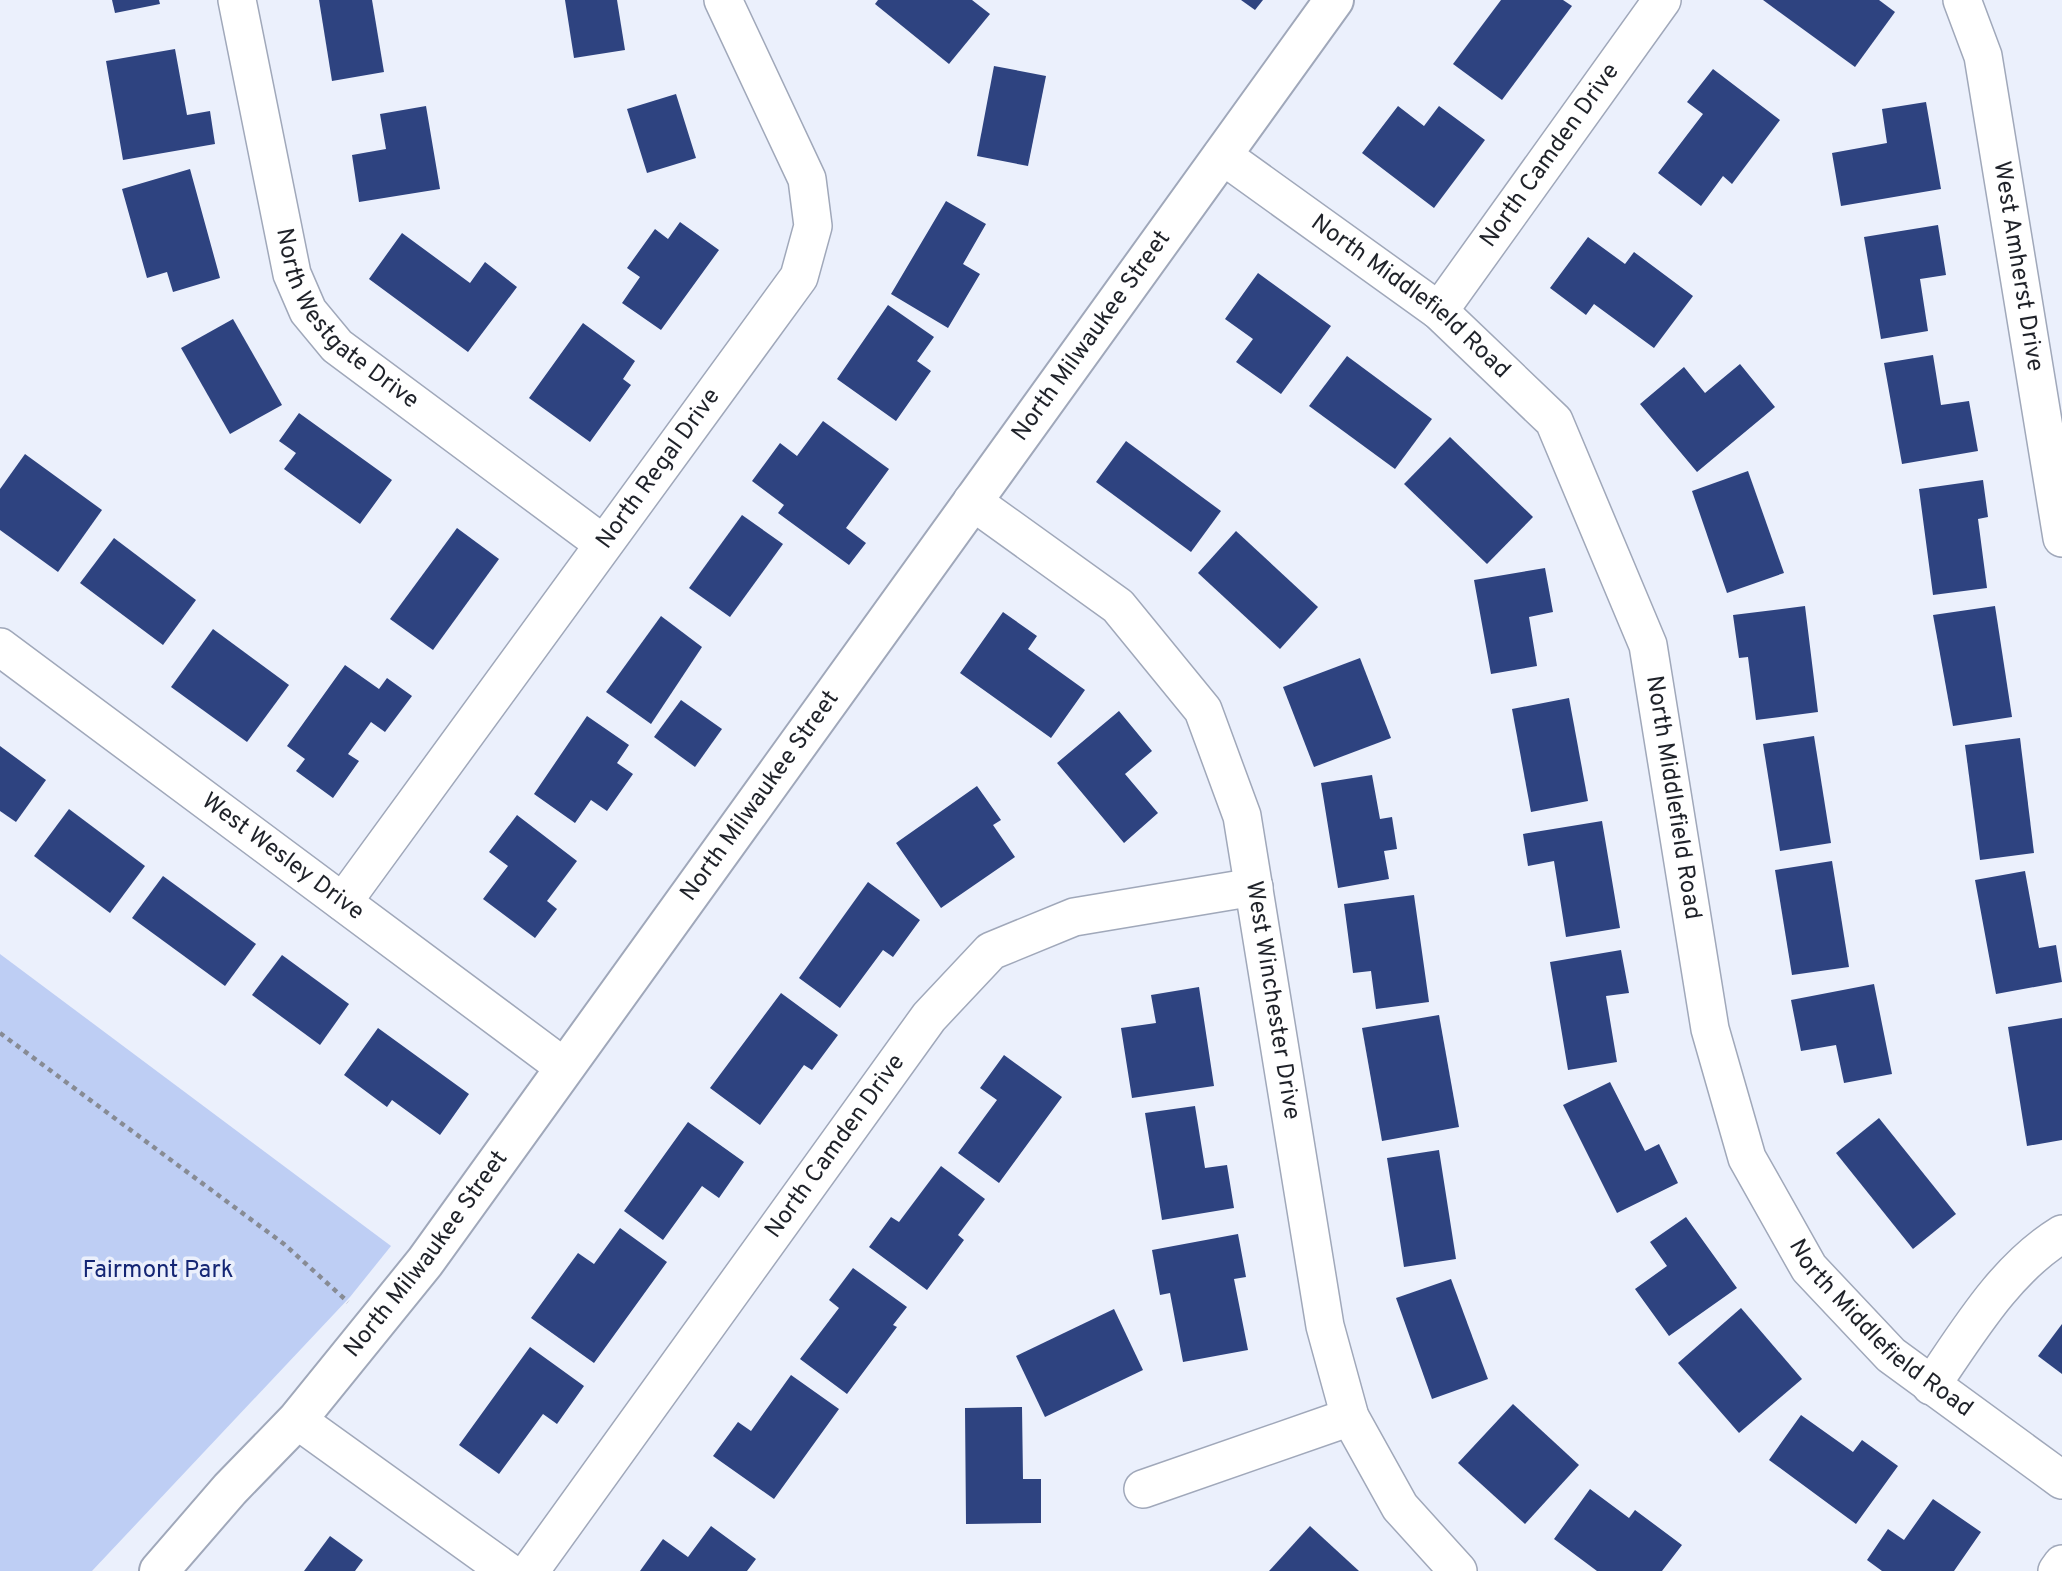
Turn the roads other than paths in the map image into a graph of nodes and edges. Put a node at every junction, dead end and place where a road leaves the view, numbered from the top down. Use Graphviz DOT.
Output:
graph roads {
  1 [pos="237,0"];
  2 [pos="723,0"];
  3 [pos="1334,0"];
  4 [pos="1662,0"];
  5 [pos="1962,0"];
  6 [pos="1222,155"];
  7 [pos="1439,311"];
  8 [pos="972,501"];
  9 [pos="2062,537"];
  10 [pos="602,543"];
  11 [pos="0,647"];
  12 [pos="1254,887"];
  13 [pos="343,902"];
  14 [pos="564,1067"];
  15 [pos="2062,1234"];
  16 [pos="1931,1386"];
  17 [pos="1350,1417"];
  18 [pos="297,1420"];
  19 [pos="2062,1480"];
  20 [pos="1143,1489"];
  21 [pos="2062,1564"];
  22 [pos="159,1571"];
  23 [pos="508,1571"];
  24 [pos="530,1571"];
  25 [pos="1458,1571"];
  26 [pos="2057,1571"];
  1 -- 10 [label="street, North Westgate Drive"];
  2 -- 10 [label="street, North Regal Drive"];
  3 -- 6 [label="main road, North Milwaukee Street"];
  4 -- 7 [label="street, North Camden Drive"];
  5 -- 9 [label="street, West Amherst Drive"];
  6 -- 7 [label="street, North Middlefield Road"];
  6 -- 8 [label="main road, North Milwaukee Street"];
  7 -- 16 [label="street, North Middlefield Road"];
  8 -- 12 [label="street, West Winchester Drive"];
  8 -- 14 [label="main road, North Milwaukee Street"];
  10 -- 13 [label="street, North Regal Drive"];
  11 -- 13 [label="street, West Wesley Drive"];
  12 -- 17 [label="street, West Winchester Drive"];
  12 -- 24 [label="street, North Camden Drive"];
  13 -- 14 [label="street, West Wesley Drive"];
  14 -- 18 [label="main road, North Milwaukee Street"];
  15 -- 16 [label="street"];
  16 -- 19 [label="street, North Middlefield Road"];
  17 -- 20 [label="street"];
  17 -- 25 [label="street, West Winchester Drive"];
  18 -- 22 [label="main road, North Milwaukee Street"];
  18 -- 23 [label="street"];
  21 -- 26 [label="street"];
}
